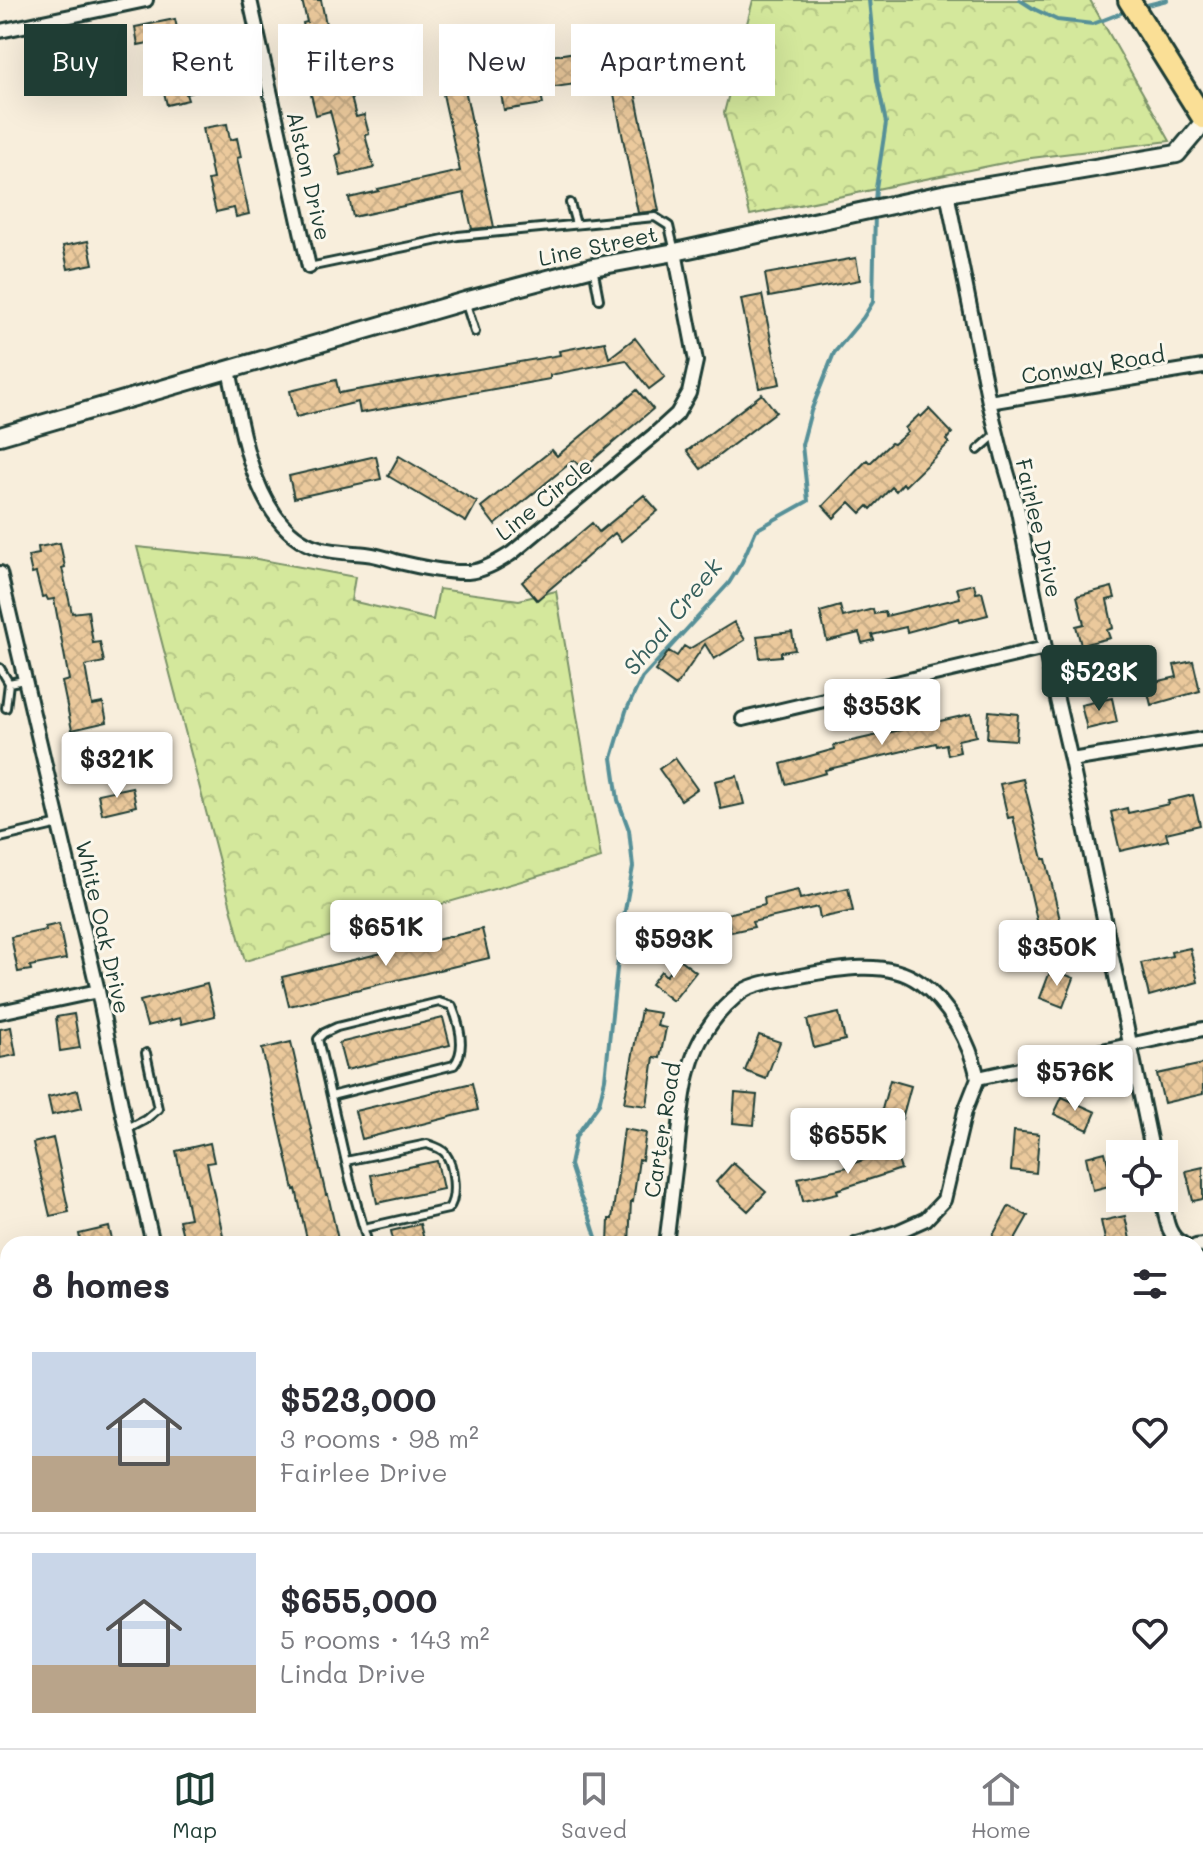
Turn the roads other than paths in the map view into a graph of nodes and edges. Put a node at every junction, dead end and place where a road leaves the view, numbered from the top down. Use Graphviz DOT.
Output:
graph roads {
  1 [pos="146,0"];
  2 [pos="250,0"];
  3 [pos="1129,0"];
  4 [pos="0,31"];
  5 [pos="1203,121"];
  6 [pos="947,193"];
  7 [pos="570,203"];
  8 [pos="576,224"];
  9 [pos="675,252"];
  10 [pos="309,267"];
  11 [pos="593,267"];
  12 [pos="599,299"];
  13 [pos="465,301"];
  14 [pos="475,332"];
  15 [pos="1203,367"];
  16 [pos="229,370"];
  17 [pos="989,402"];
  18 [pos="997,433"];
  19 [pos="0,436"];
  20 [pos="978,450"];
  21 [pos="0,573"];
  22 [pos="1045,648"];
  23 [pos="0,668"];
  24 [pos="24,680"];
  25 [pos="9,683"];
  26 [pos="6,708"];
  27 [pos="743,719"];
  28 [pos="1203,739"];
  29 [pos="1071,760"];
  30 [pos="59,824"];
  31 [pos="0,838"];
  32 [pos="98,991"];
  33 [pos="0,1012"];
  34 [pos="1203,1029"];
  35 [pos="1130,1045"];
  36 [pos="146,1053"];
  37 [pos="978,1078"];
  38 [pos="331,1096"];
  39 [pos="126,1130"];
  40 [pos="1150,1140"];
  41 [pos="346,1161"];
  42 [pos="1166,1212"];
  43 [pos="364,1228"];
  44 [pos="151,1236"];
  45 [pos="366,1236"];
  46 [pos="667,1236"];
  47 [pos="884,1236"];
  48 [pos="1172,1236"];
  1 -- 4 [label="street"];
  2 -- 10 [label="street, Alston Drive"];
  3 -- 5 [label="main road"];
  5 -- 6 [label="street, Line Street"];
  6 -- 9 [label="street, Line Street"];
  6 -- 17 [label="street, Fairlee Drive"];
  7 -- 8 [label="lane"];
  8 -- 9 [label="lane"];
  8 -- 10 [label="lane"];
  9 -- 11 [label="street, Line Street"];
  9 -- 16 [label="street, Line Circle"];
  11 -- 12 [label="lane"];
  11 -- 13 [label="street, Line Street"];
  13 -- 14 [label="lane"];
  13 -- 16 [label="street, Line Street"];
  15 -- 17 [label="street, Conway Road"];
  16 -- 19 [label="street, Line Street"];
  17 -- 18 [label="street, Fairlee Drive"];
  18 -- 20 [label="lane"];
  18 -- 22 [label="street, Fairlee Drive"];
  21 -- 24 [label="street, White Oak Drive"];
  22 -- 27 [label="street"];
  22 -- 29 [label="street, Fairlee Drive"];
  23 -- 25 [label="lane"];
  24 -- 25 [label="lane"];
  24 -- 30 [label="street, White Oak Drive"];
  25 -- 26 [label="lane"];
  28 -- 29 [label="street"];
  29 -- 35 [label="street, Fairlee Drive"];
  30 -- 31 [label="lane"];
  30 -- 32 [label="street, White Oak Drive"];
  32 -- 33 [label="street"];
  32 -- 39 [label="street, White Oak Drive"];
  34 -- 35 [label="street"];
  35 -- 37 [label="street"];
  35 -- 40 [label="street, Fairlee Drive"];
  36 -- 39 [label="lane"];
  37 -- 46 [label="street, Carter Road"];
  37 -- 47 [label="street"];
  38 -- 38 [label="lane"];
  38 -- 41 [label="lane"];
  39 -- 44 [label="street, White Oak Drive"];
  41 -- 43 [label="lane"];
  41 -- 43 [label="lane"];
  42 -- 48 [label="street"];
  43 -- 45 [label="lane"];
}
